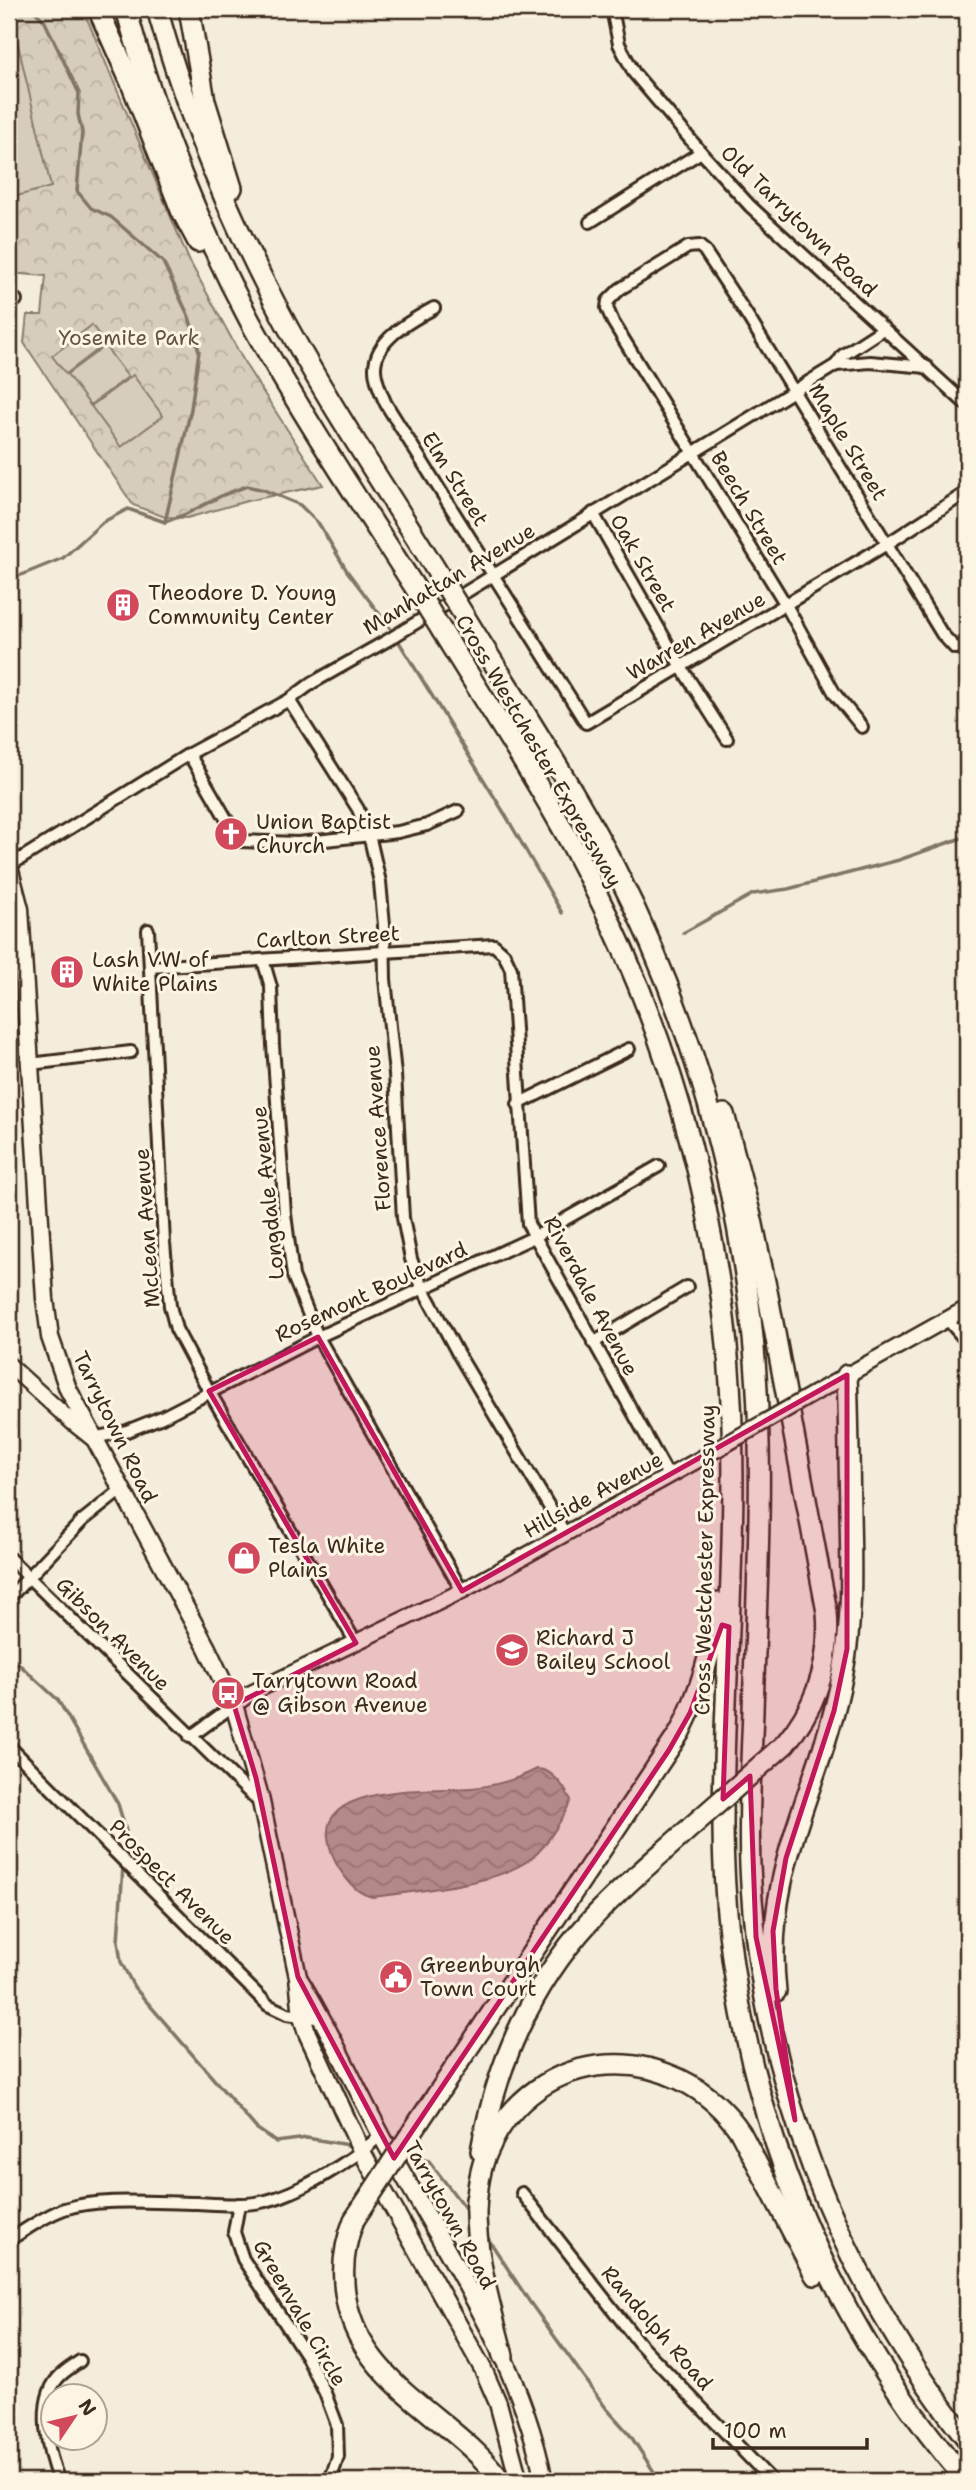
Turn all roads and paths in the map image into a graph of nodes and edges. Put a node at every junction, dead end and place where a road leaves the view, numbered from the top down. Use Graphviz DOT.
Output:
graph roads {
  1 [pos="98,9"];
  2 [pos="126,9"];
  3 [pos="157,9"];
  4 [pos="189,9"];
  5 [pos="612,9"];
  6 [pos="701,152"];
  7 [pos="590,222"];
  8 [pos="277,307"];
  9 [pos="607,307"];
  10 [pos="434,308"];
  11 [pos="250,321"];
  12 [pos="883,329"];
  13 [pos="902,345"];
  14 [pos="887,363"];
  15 [pos="836,365"];
  16 [pos="927,367"];
  17 [pos="794,390"];
  18 [pos="967,405"];
  19 [pos="693,453"];
  20 [pos="967,492"];
  21 [pos="593,513"];
  22 [pos="887,544"];
  23 [pos="492,575"];
  24 [pos="786,605"];
  25 [pos="967,646"];
  26 [pos="681,667"];
  27 [pos="289,700"];
  28 [pos="586,723"];
  29 [pos="862,727"];
  30 [pos="727,739"];
  31 [pos="189,754"];
  32 [pos="458,811"];
  33 [pos="367,835"];
  34 [pos="9,867"];
  35 [pos="631,902"];
  36 [pos="148,930"];
  37 [pos="384,953"];
  38 [pos="504,954"];
  39 [pos="263,960"];
  40 [pos="150,967"];
  41 [pos="629,1049"];
  42 [pos="131,1052"];
  43 [pos="30,1064"];
  44 [pos="518,1104"];
  45 [pos="659,1166"];
  46 [pos="534,1237"];
  47 [pos="422,1287"];
  48 [pos="687,1287"];
  49 [pos="967,1308"];
  50 [pos="947,1319"];
  51 [pos="318,1337"];
  52 [pos="967,1342"];
  53 [pos="593,1343"];
  54 [pos="9,1365"];
  55 [pos="847,1375"];
  56 [pos="209,1391"];
  57 [pos="93,1438"];
  58 [pos="668,1477"];
  59 [pos="733,1488"];
  60 [pos="121,1490"];
  61 [pos="566,1535"];
  62 [pos="9,1558"];
  63 [pos="29,1578"];
  64 [pos="462,1591"];
  65 [pos="9,1598"];
  66 [pos="356,1643"];
  67 [pos="234,1705"];
  68 [pos="190,1737"];
  69 [pos="9,1746"];
  70 [pos="262,1805"];
  71 [pos="298,1977"];
  72 [pos="302,2017"];
  73 [pos="323,2019"];
  74 [pos="795,2120"];
  75 [pos="381,2135"];
  76 [pos="362,2151"];
  77 [pos="522,2193"];
  78 [pos="239,2204"];
  79 [pos="476,2210"];
  80 [pos="9,2240"];
  81 [pos="503,2356"];
  82 [pos="80,2361"];
  83 [pos="928,2434"];
  84 [pos="967,2439"];
  85 [pos="59,2481"];
  86 [pos="330,2481"];
  87 [pos="500,2481"];
  88 [pos="519,2481"];
  89 [pos="544,2481"];
  90 [pos="772,2481"];
  91 [pos="967,2481"];
  1 -- 11 [label="highway"];
  2 -- 11 [label="highway, Cross Westchester Expressway"];
  3 -- 8 [label="highway, Cross Westchester Expressway"];
  4 -- 8 [label="highway"];
  5 -- 6 [label="street, Old Tarrytown Road"];
  6 -- 7 [label="street"];
  6 -- 12 [label="street, Old Tarrytown Road"];
  8 -- 35 [label="highway, Cross Westchester Expressway, bridge"];
  9 -- 17 [label="street, Maple Street"];
  9 -- 19 [label="street, Beech Street"];
  10 -- 23 [label="street, Elm Street"];
  11 -- 59 [label="highway, Cross Westchester Expressway, bridge"];
  12 -- 13 [label="street, Old Tarrytown Road"];
  12 -- 15 [label="street, Manhattan Avenue"];
  13 -- 14 [label="street"];
  13 -- 16 [label="street, Old Tarrytown Road"];
  14 -- 15 [label="street, Manhattan Avenue"];
  14 -- 16 [label="street, Manhattan Avenue"];
  15 -- 17 [label="street, Manhattan Avenue"];
  16 -- 18 [label="street, Old Tarrytown Road"];
  17 -- 19 [label="street, Manhattan Avenue"];
  17 -- 22 [label="street, Maple Street"];
  19 -- 21 [label="street, Manhattan Avenue"];
  19 -- 24 [label="street, Beech Street"];
  20 -- 22 [label="street, Warren Avenue"];
  21 -- 23 [label="street, Manhattan Avenue"];
  21 -- 26 [label="street, Oak Street"];
  22 -- 24 [label="street, Warren Avenue"];
  22 -- 25 [label="street, Maple Street"];
  23 -- 27 [label="street, Manhattan Avenue"];
  23 -- 28 [label="street, Elm Street"];
  24 -- 26 [label="street, Warren Avenue"];
  24 -- 29 [label="street, Beech Street"];
  26 -- 28 [label="street, Warren Avenue"];
  26 -- 30 [label="street, Oak Street"];
  27 -- 31 [label="street, Manhattan Avenue"];
  27 -- 33 [label="street, Florence Avenue"];
  31 -- 33 [label="street"];
  31 -- 34 [label="street, Manhattan Avenue"];
  32 -- 33 [label="street"];
  33 -- 37 [label="street, Florence Avenue"];
  34 -- 43 [label="main road, Tarrytown Road"];
  35 -- 74 [label="highway, Cross Westchester Expressway"];
  35 -- 79 [label="highway, bridge"];
  36 -- 40 [label="street, McLean Avenue"];
  37 -- 38 [label="street, Carlton Street"];
  37 -- 39 [label="street, Carlton Street"];
  37 -- 47 [label="street, Florence Avenue"];
  38 -- 44 [label="street, Riverdale Avenue"];
  39 -- 40 [label="street, Carlton Street"];
  39 -- 51 [label="street, Longdale Avenue"];
  40 -- 56 [label="street, McLean Avenue"];
  41 -- 44 [label="street"];
  42 -- 43 [label="street"];
  43 -- 57 [label="main road, Tarrytown Road"];
  44 -- 46 [label="street, Riverdale Avenue"];
  45 -- 46 [label="street, Rosemont Boulevard"];
  46 -- 47 [label="street, Rosemont Boulevard"];
  46 -- 53 [label="street, Riverdale Avenue"];
  47 -- 51 [label="street, Rosemont Boulevard"];
  47 -- 61 [label="street, Florence Avenue"];
  48 -- 53 [label="street"];
  49 -- 50 [label="main road, Hillside Avenue"];
  50 -- 52 [label="street"];
  50 -- 55 [label="main road, Hillside Avenue"];
  51 -- 56 [label="street, Rosemont Boulevard"];
  51 -- 64 [label="street, Longdale Avenue"];
  53 -- 58 [label="street, Riverdale Avenue"];
  54 -- 57 [label="main road"];
  55 -- 58 [label="main road, Hillside Avenue, bridge"];
  55 -- 74 [label="highway"];
  56 -- 57 [label="street, Rosemont Boulevard"];
  56 -- 66 [label="street, McLean Avenue"];
  57 -- 60 [label="main road, Tarrytown Road"];
  58 -- 61 [label="main road, Hillside Avenue"];
  59 -- 83 [label="highway, Cross Westchester Expressway"];
  59 -- 87 [label="highway, bridge"];
  60 -- 63 [label="street"];
  60 -- 67 [label="main road, Tarrytown Road"];
  61 -- 64 [label="main road, Hillside Avenue"];
  62 -- 63 [label="street, Gibson Avenue"];
  63 -- 65 [label="street"];
  63 -- 68 [label="street, Gibson Avenue"];
  64 -- 66 [label="main road, Hillside Avenue"];
  66 -- 67 [label="main road, Hillside Avenue"];
  67 -- 68 [label="street"];
  67 -- 70 [label="main road, Tarrytown Road"];
  68 -- 70 [label="street, Gibson Avenue"];
  69 -- 72 [label="street, Prospect Avenue"];
  70 -- 71 [label="main road, Tarrytown Road"];
  71 -- 72 [label="main road, Tarrytown Road"];
  71 -- 73 [label="main road, Tarrytown Road"];
  72 -- 73 [label="street, Prospect Avenue"];
  72 -- 76 [label="main road, Tarrytown Road"];
  73 -- 75 [label="main road, Tarrytown Road"];
  74 -- 84 [label="highway, Cross Westchester Expressway"];
  75 -- 76 [label="street"];
  75 -- 81 [label="main road, Tarrytown Road"];
  76 -- 78 [label="street"];
  76 -- 88 [label="main road, Tarrytown Road"];
  77 -- 90 [label="street, Randolph Road"];
  78 -- 80 [label="street"];
  78 -- 86 [label="street, Greenvale Circle"];
  79 -- 81 [label="highway"];
  79 -- 83 [label="highway"];
  81 -- 89 [label="main road, Tarrytown Road"];
  82 -- 85 [label="street"];
  83 -- 91 [label="highway, Cross Westchester Expressway"];
}
